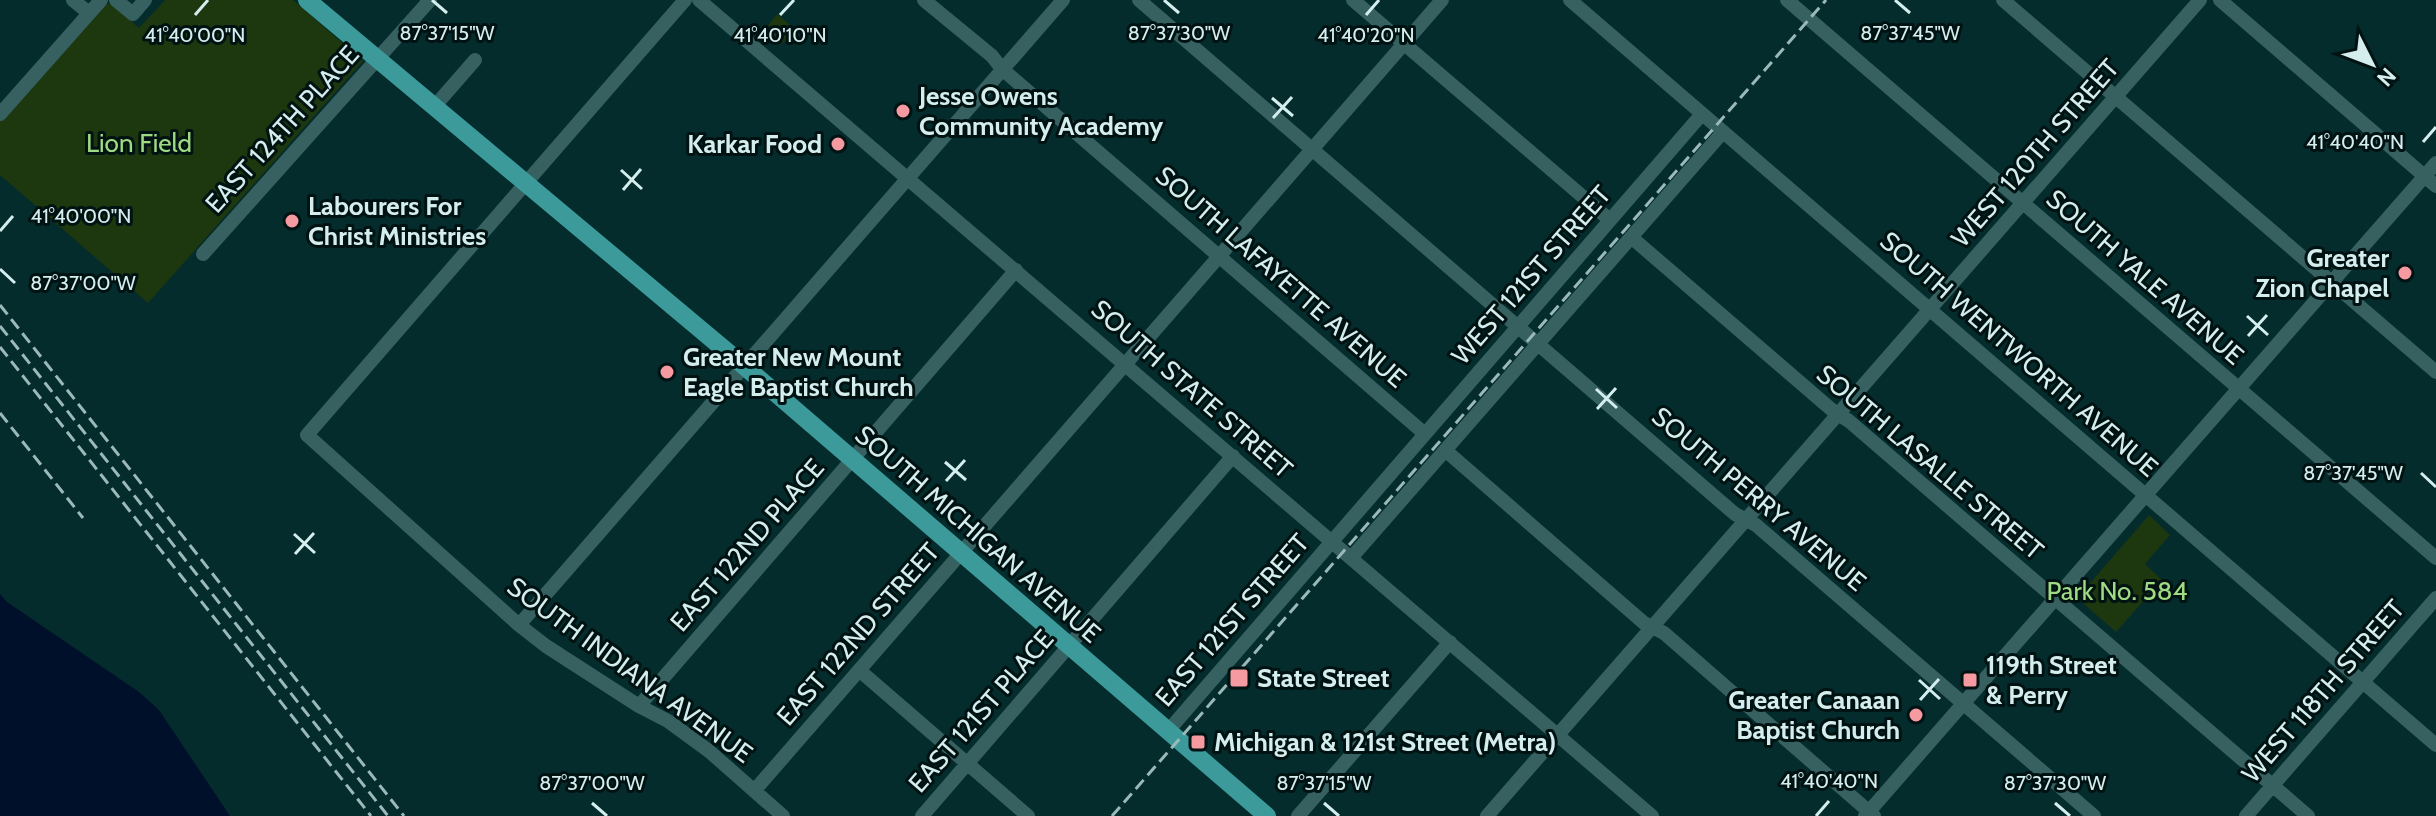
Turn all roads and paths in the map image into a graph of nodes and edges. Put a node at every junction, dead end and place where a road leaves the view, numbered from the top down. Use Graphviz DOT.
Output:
graph roads {
  1 [pos="73,0"];
  2 [pos="101,0"];
  3 [pos="116,0"];
  4 [pos="145,0"];
  5 [pos="307,0"];
  6 [pos="430,0"];
  7 [pos="685,0"];
  8 [pos="699,0"];
  9 [pos="924,0"];
  10 [pos="1063,0"];
  11 [pos="1139,0"];
  12 [pos="1353,0"];
  13 [pos="1442,0"];
  14 [pos="1570,0"];
  15 [pos="1787,0"];
  16 [pos="2003,0"];
  17 [pos="2200,0"];
  18 [pos="2220,0"];
  19 [pos="89,13"];
  20 [pos="1404,43"];
  21 [pos="377,59"];
  22 [pos="475,60"];
  23 [pos="1002,69"];
  24 [pos="2116,97"];
  25 [pos="434,107"];
  26 [pos="0,114"];
  27 [pos="1702,114"];
  28 [pos="1723,132"];
  29 [pos="1311,149"];
  30 [pos="2436,163"];
  31 [pos="908,177"];
  32 [pos="2430,181"];
  33 [pos="526,183"];
  34 [pos="2023,203"];
  35 [pos="1610,220"];
  36 [pos="1631,237"];
  37 [pos="203,254"];
  38 [pos="1218,255"];
  39 [pos="1016,270"];
  40 [pos="2332,282"];
  41 [pos="1930,309"];
  42 [pos="1518,327"];
  43 [pos="1538,344"];
  44 [pos="1124,363"];
  45 [pos="743,365"];
  46 [pos="2436,372"];
  47 [pos="2238,389"];
  48 [pos="1838,414"];
  49 [pos="1425,434"];
  50 [pos="1445,450"];
  51 [pos="1233,456"];
  52 [pos="852,460"];
  53 [pos="2146,494"];
  54 [pos="1746,520"];
  55 [pos="1332,541"];
  56 [pos="960,553"];
  57 [pos="1351,558"];
  58 [pos="2436,558"];
  59 [pos="2436,598"];
  60 [pos="2055,599"];
  61 [pos="519,625"];
  62 [pos="1652,626"];
  63 [pos="1450,642"];
  64 [pos="1069,646"];
  65 [pos="859,670"];
  66 [pos="2363,682"];
  67 [pos="1963,704"];
  68 [pos="639,706"];
  69 [pos="1168,731"];
  70 [pos="1558,735"];
  71 [pos="2436,745"];
  72 [pos="967,764"];
  73 [pos="2272,785"];
  74 [pos="754,791"];
  75 [pos="1870,814"];
  76 [pos="783,816"];
  77 [pos="922,816"];
  78 [pos="1028,816"];
  79 [pos="1267,816"];
  80 [pos="1298,816"];
  81 [pos="1487,816"];
  82 [pos="1652,816"];
  83 [pos="2094,816"];
  84 [pos="2246,816"];
  85 [pos="2308,816"];
  1 -- 19 [label="street"];
  2 -- 19 [label="street"];
  3 -- 4 [label="street"];
  5 -- 21 [label="main road, SOUTH MICHIGAN AVENUE"];
  6 -- 21 [label="street, EAST 124TH PLACE"];
  7 -- 33 [label="street"];
  8 -- 31 [label="street, SOUTH STATE STREET"];
  9 -- 23 [label="street, SOUTH LAFAYETTE AVENUE"];
  10 -- 23 [label="street"];
  11 -- 29 [label="street, SOUTH PERRY AVENUE"];
  12 -- 20 [label="street"];
  13 -- 20 [label="street, EAST 122ND STREET"];
  14 -- 27 [label="street, SOUTH WENTWORTH AVENUE"];
  15 -- 34 [label="street, SOUTH YALE AVENUE"];
  16 -- 24 [label="street"];
  17 -- 24 [label="street, WEST 120TH STREET"];
  18 -- 32 [label="street"];
  19 -- 26 [label="street"];
  20 -- 29 [label="street, EAST 122ND STREET"];
  20 -- 35 [label="street"];
  21 -- 25 [label="main road, SOUTH MICHIGAN AVENUE"];
  21 -- 37 [label="street, EAST 124TH PLACE"];
  22 -- 25 [label="street"];
  23 -- 31 [label="street"];
  23 -- 38 [label="street, SOUTH LAFAYETTE AVENUE"];
  24 -- 34 [label="street, WEST 120TH STREET"];
  24 -- 40 [label="street"];
  25 -- 33 [label="main road, SOUTH MICHIGAN AVENUE"];
  27 -- 28 [label="street, SOUTH WENTWORTH AVENUE"];
  27 -- 35 [label="street, WEST 121ST STREET"];
  28 -- 36 [label="street, WEST 121ST STREET"];
  28 -- 41 [label="street, SOUTH WENTWORTH AVENUE"];
  29 -- 38 [label="street, EAST 122ND STREET"];
  29 -- 42 [label="street, SOUTH PERRY AVENUE"];
  30 -- 32 [label="street"];
  31 -- 39 [label="street, SOUTH STATE STREET"];
  31 -- 45 [label="street"];
  32 -- 40 [label="street"];
  33 -- 45 [label="main road, SOUTH MICHIGAN AVENUE"];
  33 -- 61 [label="street, SOUTH INDIANA AVENUE"];
  34 -- 41 [label="street, WEST 120TH STREET"];
  34 -- 47 [label="street, SOUTH YALE AVENUE"];
  35 -- 42 [label="street, WEST 121ST STREET"];
  36 -- 43 [label="street, WEST 121ST STREET"];
  36 -- 48 [label="street, SOUTH LASALLE STREET"];
  38 -- 44 [label="street, EAST 122ND STREET"];
  38 -- 49 [label="street, SOUTH LAFAYETTE AVENUE"];
  39 -- 44 [label="street, SOUTH STATE STREET"];
  39 -- 52 [label="street, EAST 122ND PLACE"];
  40 -- 46 [label="street"];
  40 -- 47 [label="street"];
  41 -- 48 [label="street, WEST 120TH STREET"];
  41 -- 53 [label="street, SOUTH WENTWORTH AVENUE"];
  42 -- 43 [label="street, SOUTH PERRY AVENUE"];
  42 -- 49 [label="street, WEST 121ST STREET"];
  43 -- 50 [label="street, WEST 121ST STREET"];
  43 -- 54 [label="street, SOUTH PERRY AVENUE"];
  44 -- 51 [label="street, SOUTH STATE STREET"];
  44 -- 56 [label="street, EAST 122ND STREET"];
  45 -- 52 [label="main road, SOUTH MICHIGAN AVENUE"];
  45 -- 61 [label="street"];
  47 -- 53 [label="street"];
  47 -- 58 [label="street, SOUTH YALE AVENUE"];
  48 -- 54 [label="street, WEST 120TH STREET"];
  48 -- 60 [label="street, SOUTH LASALLE STREET"];
  49 -- 55 [label="street, WEST 121ST STREET"];
  50 -- 57 [label="street, WEST 121ST STREET"];
  50 -- 62 [label="street"];
  51 -- 55 [label="street, SOUTH STATE STREET"];
  51 -- 64 [label="street, EAST 121ST PLACE"];
  52 -- 56 [label="main road, SOUTH MICHIGAN AVENUE"];
  52 -- 68 [label="street, EAST 122ND PLACE"];
  53 -- 60 [label="street"];
  53 -- 66 [label="street, SOUTH WENTWORTH AVENUE"];
  54 -- 62 [label="street, WEST 120TH STREET"];
  54 -- 67 [label="street, SOUTH PERRY AVENUE"];
  55 -- 57 [label="street, SOUTH STATE STREET"];
  55 -- 69 [label="street, EAST 121ST STREET"];
  56 -- 64 [label="main road, SOUTH MICHIGAN AVENUE"];
  56 -- 65 [label="street, EAST 122ND STREET"];
  57 -- 63 [label="street, SOUTH STATE STREET"];
  59 -- 66 [label="street, WEST 118TH STREET"];
  60 -- 67 [label="street"];
  60 -- 73 [label="street, SOUTH LASALLE STREET"];
  61 -- 68 [label="street, SOUTH INDIANA AVENUE"];
  62 -- 70 [label="street, WEST 120TH STREET"];
  62 -- 75 [label="street"];
  63 -- 70 [label="street, SOUTH STATE STREET"];
  63 -- 80 [label="street"];
  64 -- 69 [label="main road, SOUTH MICHIGAN AVENUE"];
  64 -- 72 [label="street, EAST 121ST PLACE"];
  65 -- 72 [label="street"];
  65 -- 74 [label="street, EAST 122ND STREET"];
  66 -- 71 [label="street, SOUTH WENTWORTH AVENUE"];
  66 -- 73 [label="street, WEST 118TH STREET"];
  67 -- 75 [label="street"];
  67 -- 83 [label="street, SOUTH PERRY AVENUE"];
  68 -- 74 [label="street, SOUTH INDIANA AVENUE"];
  69 -- 79 [label="main road, SOUTH MICHIGAN AVENUE"];
  70 -- 81 [label="street, WEST 120TH STREET"];
  70 -- 82 [label="street, SOUTH STATE STREET"];
  72 -- 77 [label="street, EAST 121ST PLACE"];
  72 -- 78 [label="street"];
  73 -- 84 [label="street, WEST 118TH STREET"];
  73 -- 85 [label="street, SOUTH LASALLE STREET"];
  74 -- 76 [label="street, SOUTH INDIANA AVENUE"];
}
